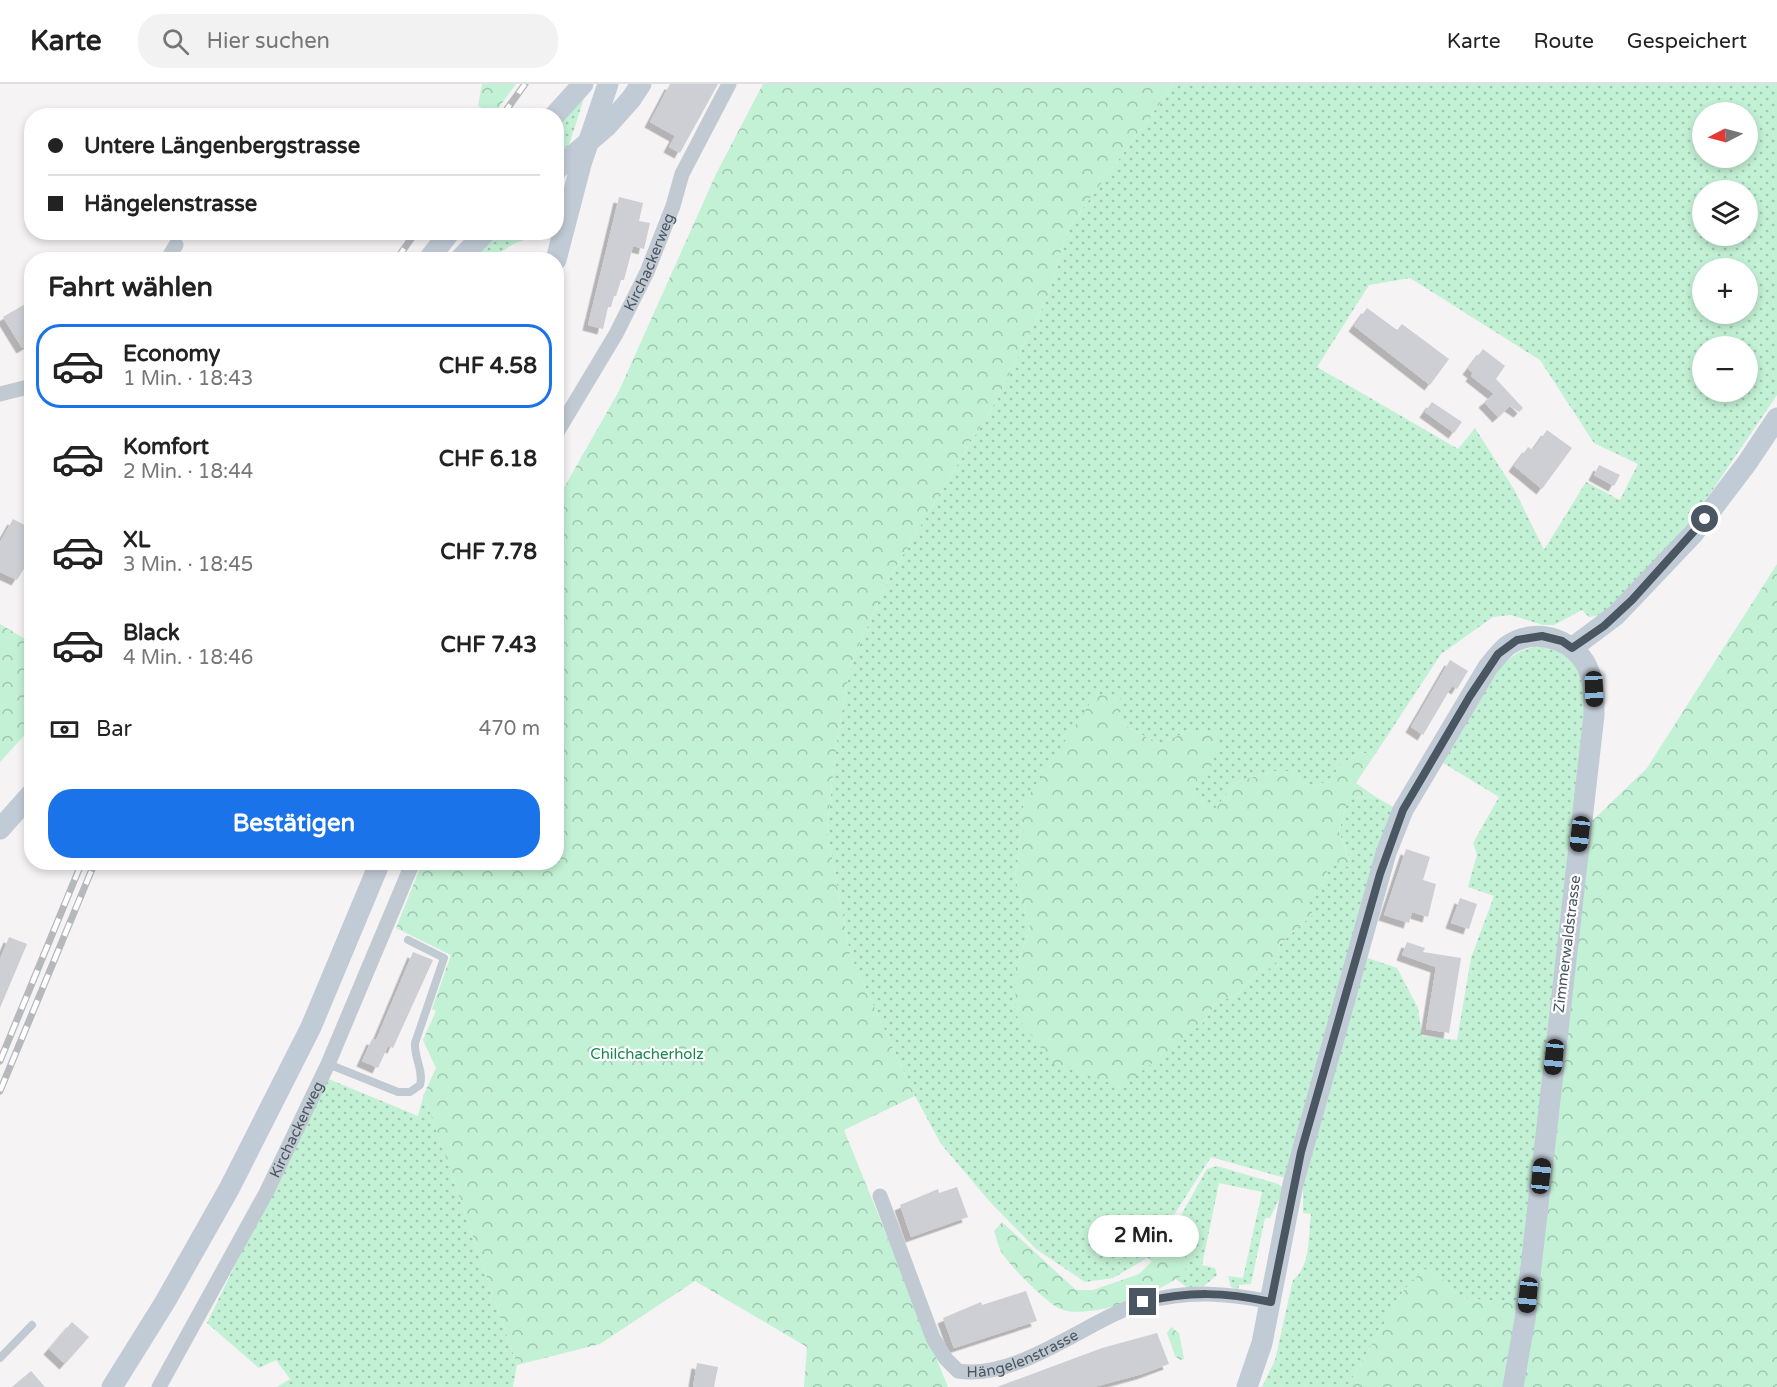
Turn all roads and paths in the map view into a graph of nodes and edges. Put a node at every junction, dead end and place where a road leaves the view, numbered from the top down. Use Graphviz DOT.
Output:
graph roads {
  1 [pos="583,84"];
  2 [pos="608,84"];
  3 [pos="729,84"];
  4 [pos="636,92"];
  5 [pos="561,108"];
  6 [pos="564,163"];
  7 [pos="564,229"];
  8 [pos="444,240"];
  9 [pos="478,240"];
  10 [pos="176,245"];
  11 [pos="172,252"];
  12 [pos="434,252"];
  13 [pos="467,252"];
  14 [pos="24,388"];
  15 [pos="0,394"];
  16 [pos="1777,418"];
  17 [pos="564,421"];
  18 [pos="1572,648"];
  19 [pos="24,802"];
  20 [pos="0,829"];
  21 [pos="377,870"];
  22 [pos="410,870"];
  23 [pos="408,940"];
  24 [pos="328,1064"];
  25 [pos="880,1196"];
  26 [pos="1271,1302"];
  27 [pos="32,1324"];
  28 [pos="0,1358"];
  29 [pos="112,1387"];
  30 [pos="159,1387"];
  31 [pos="1247,1387"];
  32 [pos="1513,1387"];
  1 -- 5 [label="street"];
  2 -- 7 [label="street"];
  3 -- 17 [label="street, Kirchackerweg"];
  4 -- 6 [label="street, bridge"];
  8 -- 12 [label="street"];
  9 -- 13 [label="street"];
  10 -- 11 [label="street"];
  14 -- 15 [label="street"];
  16 -- 18 [label="street"];
  18 -- 26 [label="street"];
  18 -- 32 [label="street, Zimmerwaldstrasse"];
  19 -- 20 [label="street"];
  21 -- 29 [label="street"];
  22 -- 24 [label="street, Kirchackerweg"];
  23 -- 24 [label="lane"];
  24 -- 30 [label="street, Kirchackerweg"];
  25 -- 26 [label="street, Hängelenstrasse"];
  26 -- 31 [label="street"];
  27 -- 28 [label="lane"];
}
